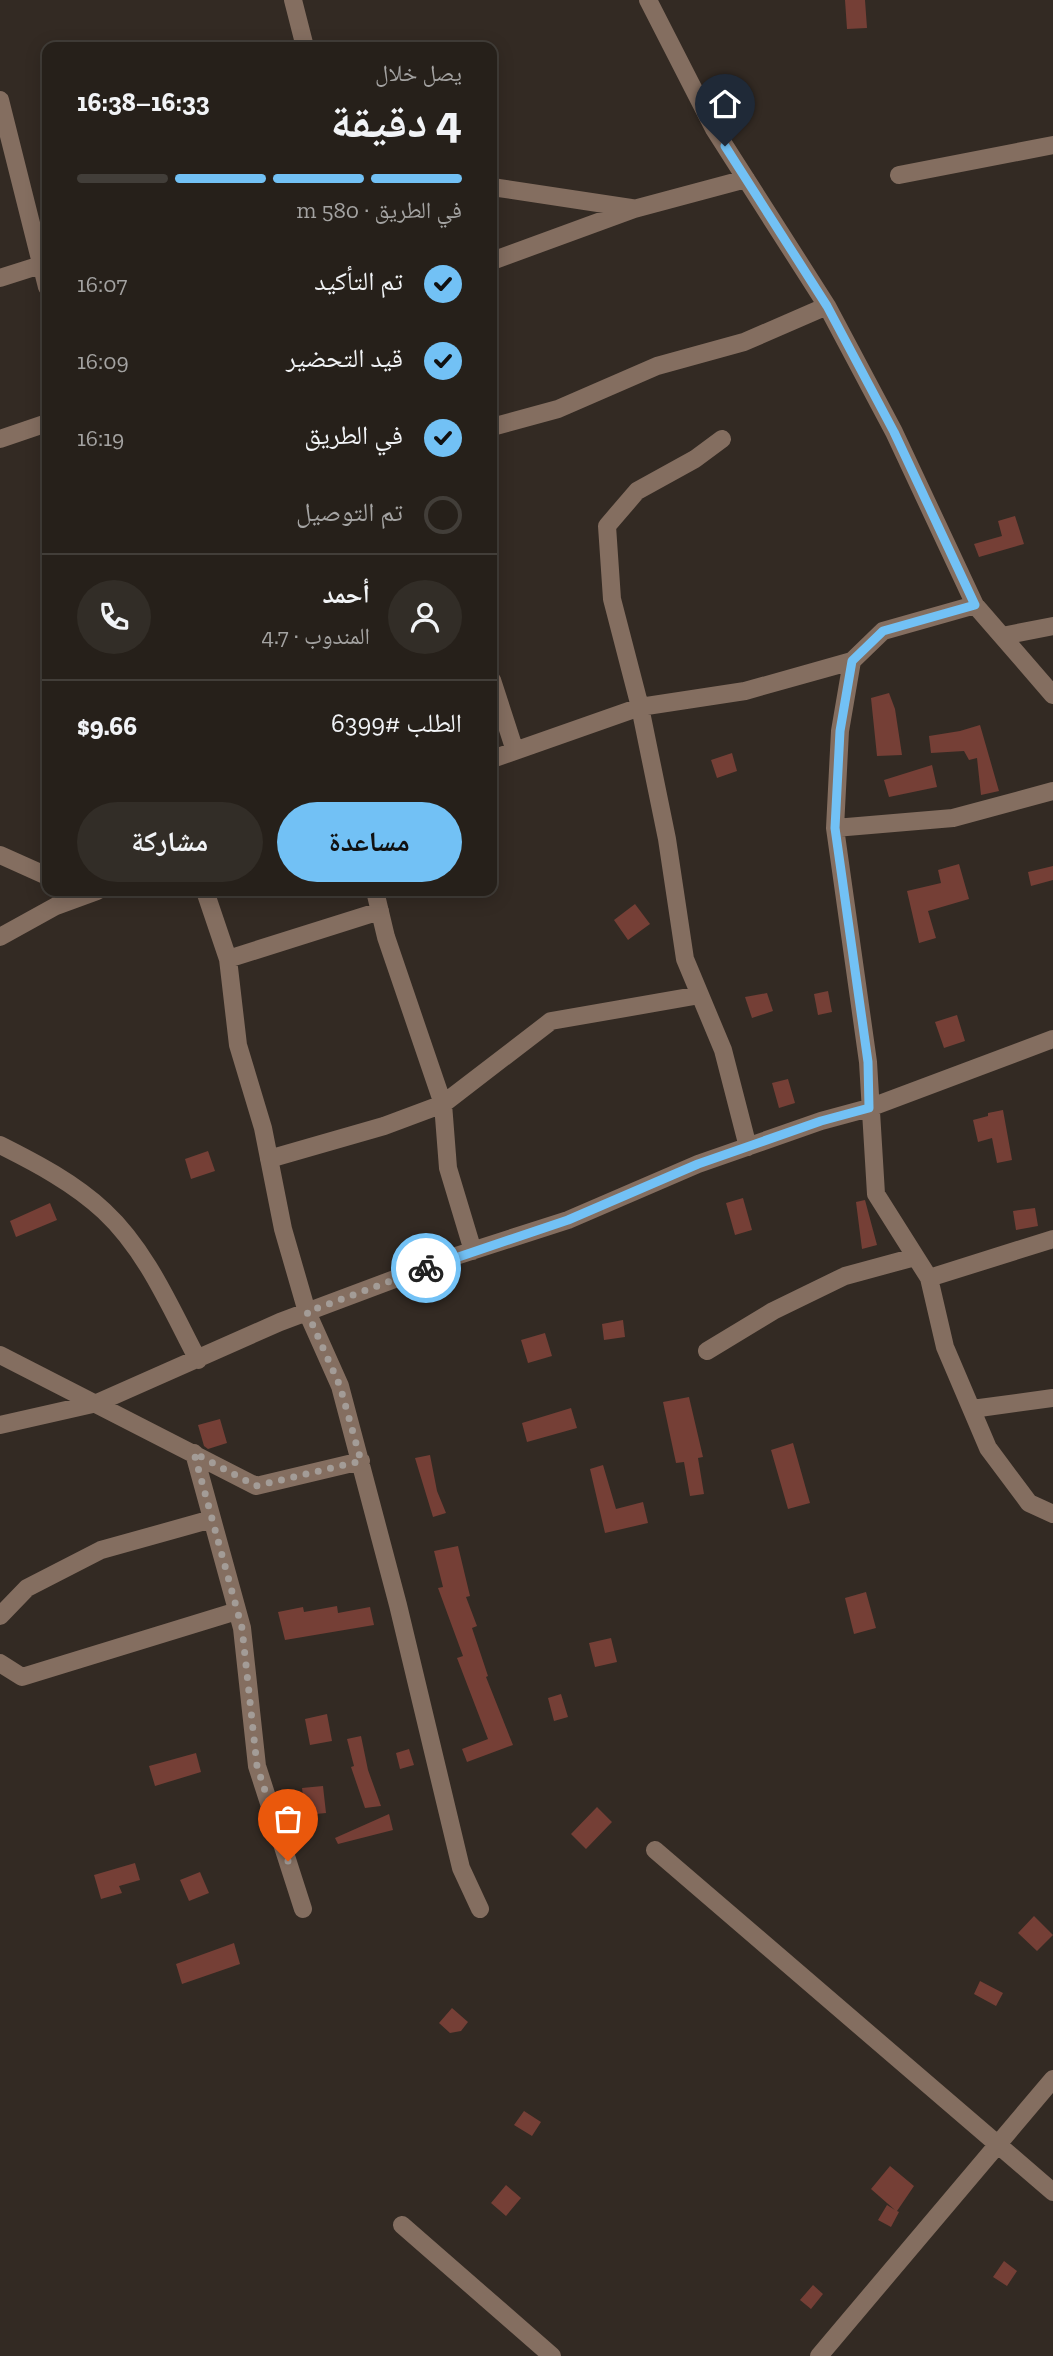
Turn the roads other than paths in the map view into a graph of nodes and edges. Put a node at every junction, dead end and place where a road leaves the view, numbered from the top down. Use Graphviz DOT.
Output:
graph roads {
  1 [pos="293,0"];
  2 [pos="648,0"];
  3 [pos="304,42"];
  4 [pos="0,100"];
  5 [pos="1053,145"];
  6 [pos="899,175"];
  7 [pos="746,179"];
  8 [pos="497,188"];
  9 [pos="634,209"];
  10 [pos="42,253"];
  11 [pos="497,259"];
  12 [pos="42,265"];
  13 [pos="0,278"];
  14 [pos="827,306"];
  15 [pos="42,425"];
  16 [pos="497,426"];
  17 [pos="0,439"];
  18 [pos="722,439"];
  19 [pos="975,605"];
  20 [pos="1053,626"];
  21 [pos="1002,636"];
  22 [pos="852,661"];
  23 [pos="497,695"];
  24 [pos="1053,695"];
  25 [pos="640,707"];
  26 [pos="515,751"];
  27 [pos="497,757"];
  28 [pos="1053,791"];
  29 [pos="835,828"];
  30 [pos="0,855"];
  31 [pos="42,874"];
  32 [pos="80,896"];
  33 [pos="207,896"];
  34 [pos="376,896"];
  35 [pos="380,911"];
  36 [pos="0,937"];
  37 [pos="228,959"];
  38 [pos="700,995"];
  39 [pos="1053,1039"];
  40 [pos="443,1104"];
  41 [pos="869,1108"];
  42 [pos="0,1145"];
  43 [pos="748,1147"];
  44 [pos="269,1159"];
  45 [pos="1053,1239"];
  46 [pos="473,1251"];
  47 [pos="915,1256"];
  48 [pos="929,1278"];
  49 [pos="307,1312"];
  50 [pos="707,1351"];
  51 [pos="0,1355"];
  52 [pos="198,1360"];
  53 [pos="1053,1398"];
  54 [pos="97,1403"];
  55 [pos="972,1409"];
  56 [pos="0,1425"];
  57 [pos="194,1453"];
  58 [pos="361,1461"];
  59 [pos="1053,1514"];
  60 [pos="212,1519"];
  61 [pos="237,1611"];
  62 [pos="0,1616"];
  63 [pos="0,1663"];
  64 [pos="655,1850"];
  65 [pos="303,1909"];
  66 [pos="480,1909"];
  67 [pos="1053,2079"];
  68 [pos="998,2144"];
  69 [pos="1053,2192"];
  70 [pos="402,2225"];
  71 [pos="552,2356"];
  72 [pos="819,2356"];
  1 -- 3 [label="street"];
  2 -- 7 [label="street"];
  4 -- 10 [label="street"];
  5 -- 6 [label="street"];
  7 -- 9 [label="street"];
  7 -- 14 [label="street"];
  8 -- 9 [label="street"];
  9 -- 11 [label="street"];
  12 -- 13 [label="street"];
  14 -- 16 [label="street"];
  14 -- 19 [label="street"];
  15 -- 17 [label="street"];
  18 -- 25 [label="street"];
  19 -- 21 [label="street"];
  19 -- 22 [label="street"];
  20 -- 21 [label="street"];
  21 -- 24 [label="street"];
  22 -- 25 [label="street"];
  22 -- 29 [label="street"];
  23 -- 26 [label="street"];
  25 -- 26 [label="street"];
  25 -- 38 [label="street"];
  26 -- 27 [label="street"];
  28 -- 29 [label="street"];
  29 -- 41 [label="street"];
  30 -- 31 [label="street"];
  32 -- 36 [label="street"];
  33 -- 37 [label="street"];
  34 -- 35 [label="street"];
  35 -- 37 [label="street"];
  35 -- 40 [label="street"];
  37 -- 44 [label="street"];
  38 -- 40 [label="street"];
  38 -- 43 [label="street"];
  39 -- 41 [label="street"];
  40 -- 44 [label="street"];
  40 -- 46 [label="street"];
  41 -- 43 [label="street"];
  41 -- 47 [label="street"];
  42 -- 52 [label="street"];
  43 -- 46 [label="street"];
  44 -- 49 [label="street"];
  45 -- 48 [label="street"];
  46 -- 49 [label="street"];
  47 -- 48 [label="street"];
  47 -- 50 [label="street"];
  48 -- 55 [label="street"];
  49 -- 52 [label="street"];
  49 -- 58 [label="street"];
  51 -- 54 [label="street"];
  52 -- 54 [label="street"];
  53 -- 55 [label="street"];
  54 -- 56 [label="street"];
  54 -- 57 [label="street"];
  55 -- 59 [label="street"];
  57 -- 58 [label="street"];
  57 -- 60 [label="street"];
  58 -- 66 [label="street"];
  60 -- 61 [label="street"];
  60 -- 62 [label="street"];
  61 -- 63 [label="street"];
  61 -- 65 [label="street"];
  64 -- 68 [label="street"];
  67 -- 68 [label="street"];
  68 -- 69 [label="street"];
  68 -- 72 [label="street"];
  70 -- 71 [label="street"];
}
